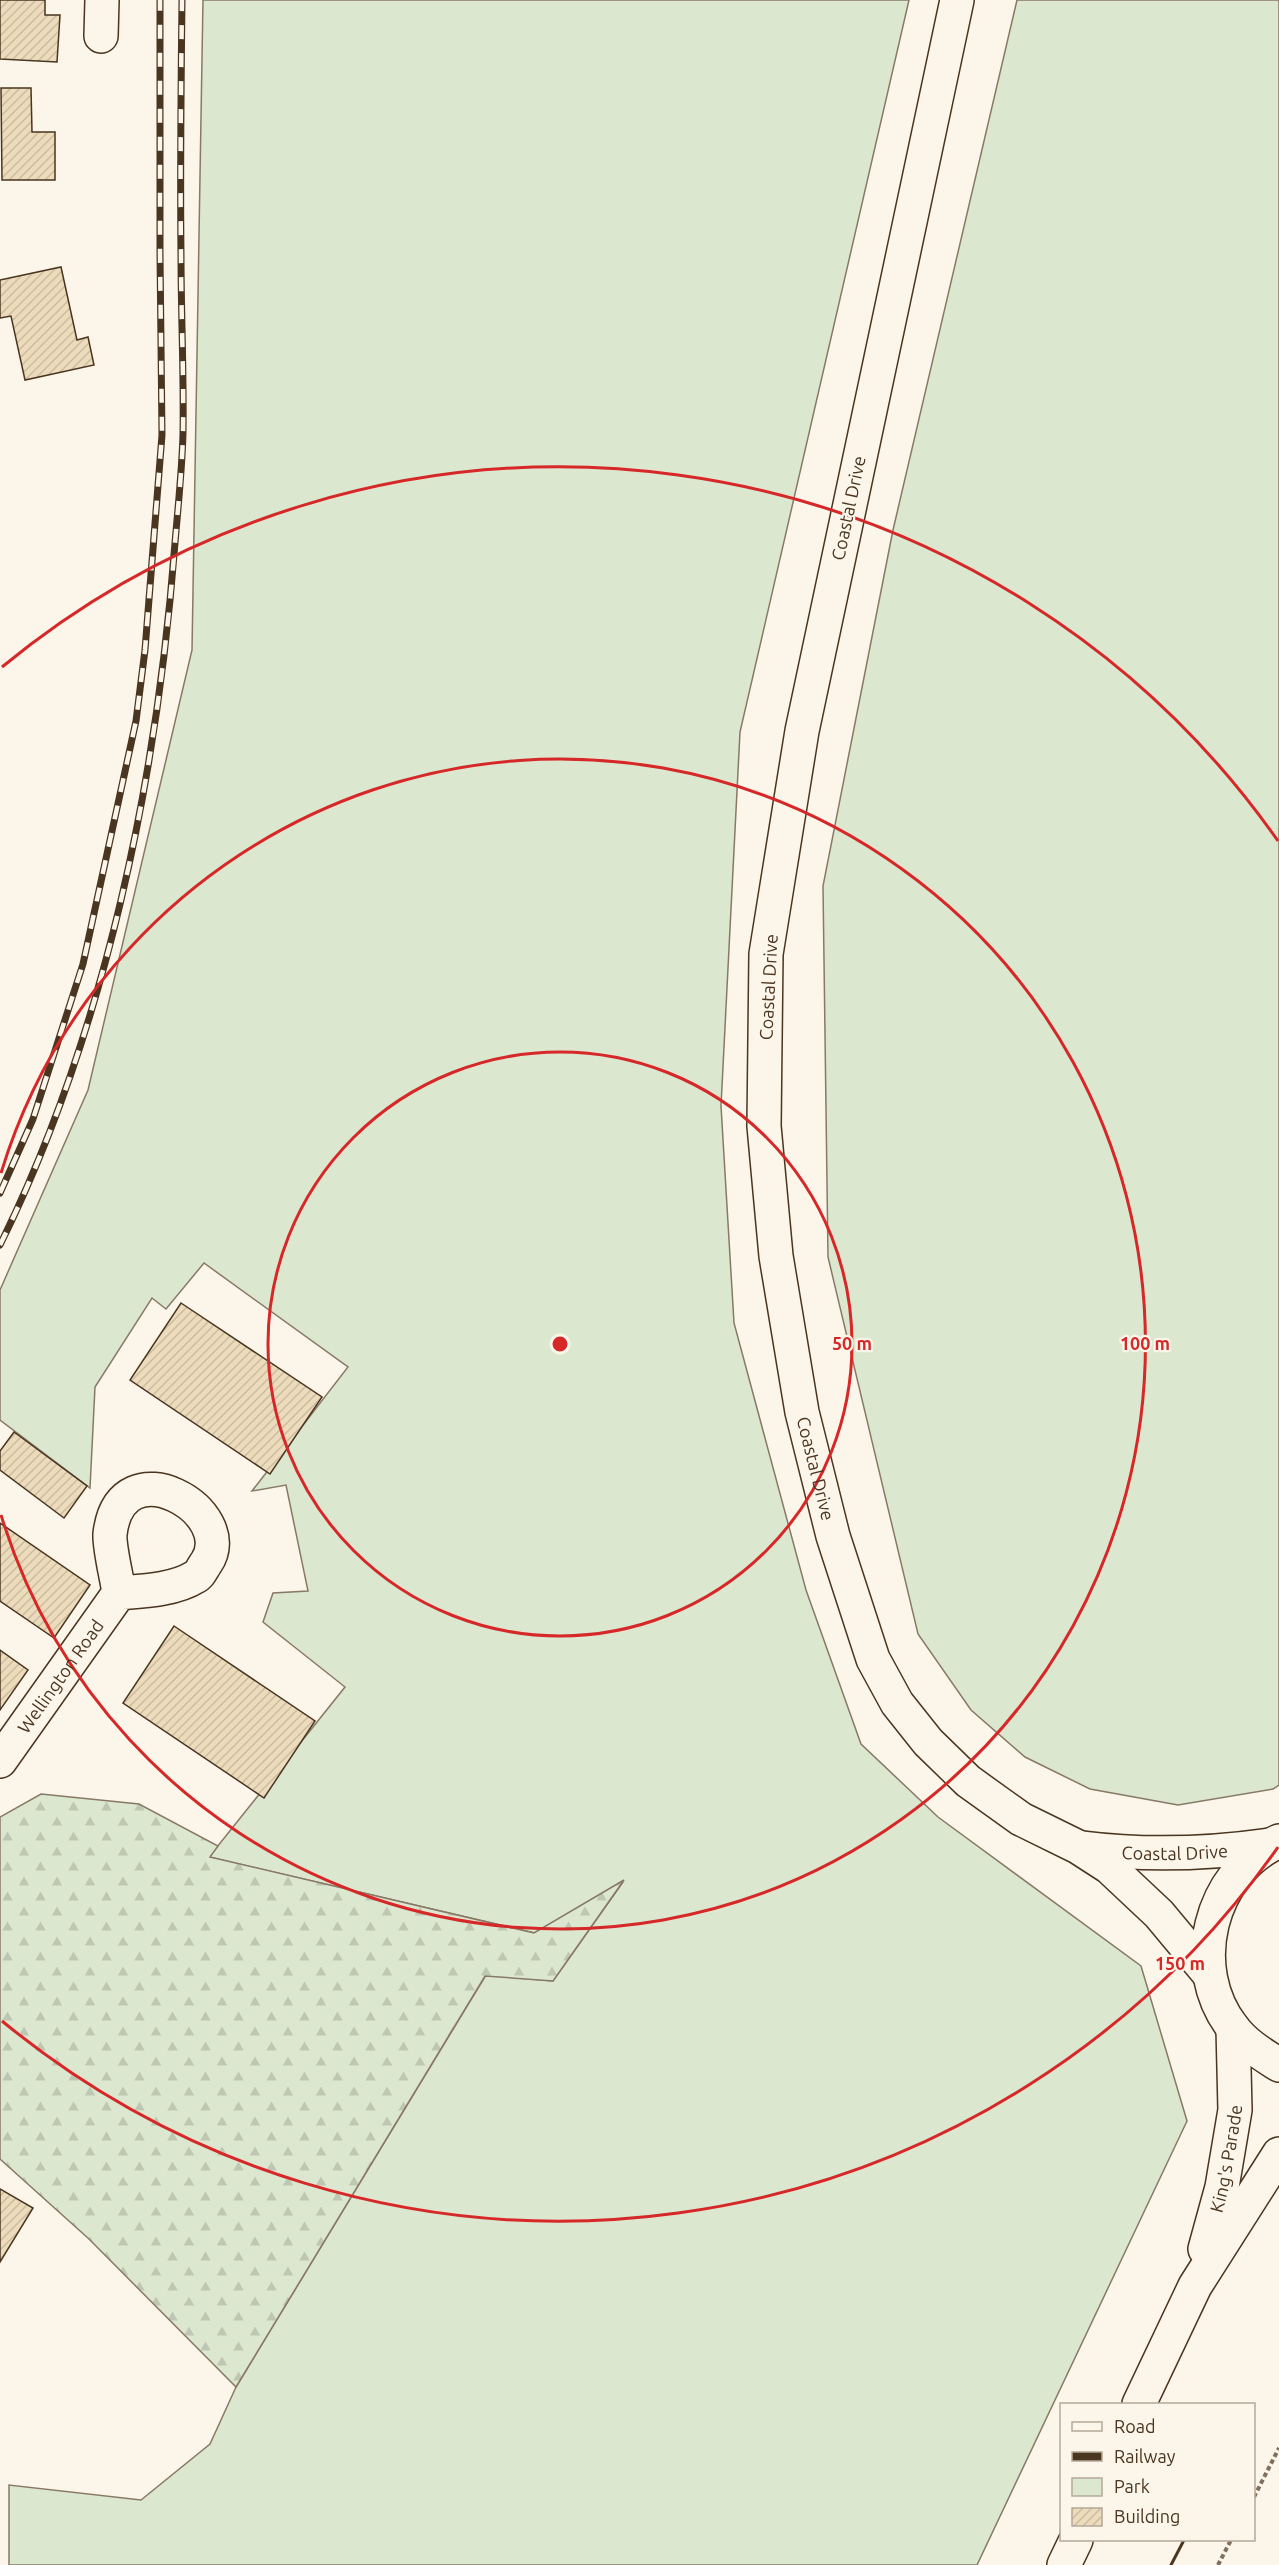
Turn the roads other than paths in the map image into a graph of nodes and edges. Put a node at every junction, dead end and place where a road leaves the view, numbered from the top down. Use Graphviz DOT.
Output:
graph roads {
  1 [pos="102,0"];
  2 [pos="957,0"];
  3 [pos="101,36"];
  4 [pos="119,1593"];
  5 [pos="0,1761"];
  6 [pos="1275,1843"];
  7 [pos="1078,1847"];
  8 [pos="1209,1974"];
  9 [pos="1233,2028"];
  10 [pos="1279,2065"];
  11 [pos="1279,2154"];
  12 [pos="1195,2286"];
  13 [pos="1139,2403"];
  14 [pos="1076,2541"];
  15 [pos="1064,2565"];
  1 -- 3 [label="street"];
  2 -- 7 [label="street, Coastal Drive"];
  4 -- 5 [label="street, Wellington Road"];
  6 -- 7 [label="street, Coastal Drive"];
  6 -- 8 [label="street"];
  7 -- 8 [label="street, Coastal Drive"];
  8 -- 9 [label="street"];
  9 -- 10 [label="street"];
  9 -- 12 [label="street, King's Parade"];
  11 -- 12 [label="street, King's Parade"];
  12 -- 13 [label="street, King's Parade"];
  14 -- 15 [label="street"];
}
